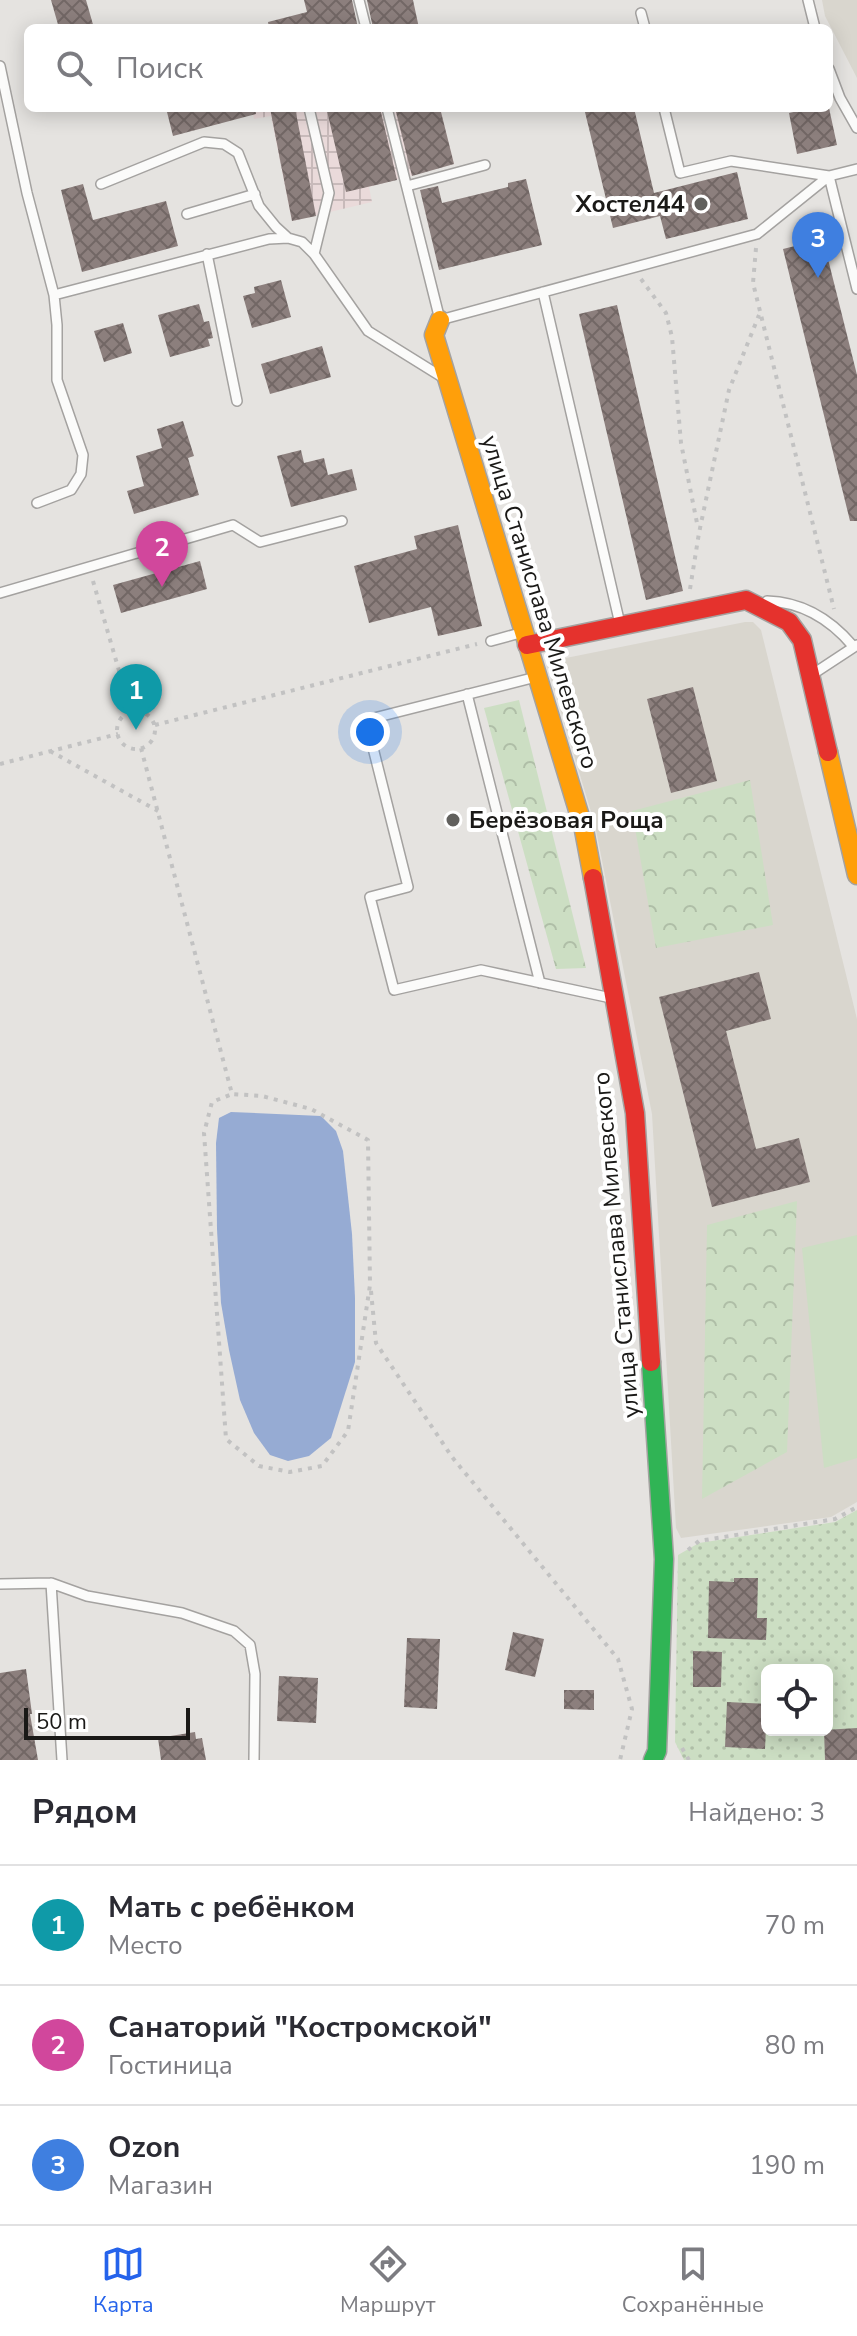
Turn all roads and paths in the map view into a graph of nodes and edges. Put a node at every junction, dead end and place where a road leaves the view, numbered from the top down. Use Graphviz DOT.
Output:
graph roads {
  1 [pos="359,0"];
  2 [pos="808,0"];
  3 [pos="641,13"];
  4 [pos="365,24"];
  5 [pos="644,24"];
  6 [pos="814,24"];
  7 [pos="0,66"];
  8 [pos="833,80"];
  9 [pos="310,112"];
  10 [pos="388,112"];
  11 [pos="665,112"];
  12 [pos="857,128"];
  13 [pos="485,165"];
  14 [pos="857,169"];
  15 [pos="829,176"];
  16 [pos="101,184"];
  17 [pos="407,186"];
  18 [pos="255,194"];
  19 [pos="187,214"];
  20 [pos="757,234"];
  21 [pos="288,238"];
  22 [pos="207,254"];
  23 [pos="314,254"];
  24 [pos="632,268"];
  25 [pos="857,289"];
  26 [pos="543,292"];
  27 [pos="54,295"];
  28 [pos="760,313"];
  29 [pos="440,320"];
  30 [pos="448,380"];
  31 [pos="237,401"];
  32 [pos="37,503"];
  33 [pos="342,521"];
  34 [pos="699,533"];
  35 [pos="89,567"];
  36 [pos="0,593"];
  37 [pos="746,600"];
  38 [pos="677,614"];
  39 [pos="621,626"];
  40 [pos="839,630"];
  41 [pos="525,639"];
  42 [pos="491,641"];
  43 [pos="855,646"];
  44 [pos="810,676"];
  45 [pos="536,677"];
  46 [pos="467,694"];
  47 [pos="131,712"];
  48 [pos="155,725"];
  49 [pos="118,734"];
  50 [pos="141,748"];
  51 [pos="50,751"];
  52 [pos="0,764"];
  53 [pos="158,811"];
  54 [pos="857,875"];
  55 [pos="540,983"];
  56 [pos="614,999"];
  57 [pos="232,1094"];
  58 [pos="370,1285"];
  59 [pos="857,1507"];
  60 [pos="664,1559"];
  61 [pos="51,1583"];
  62 [pos="0,1584"];
  63 [pos="62,1760"];
  64 [pos="254,1760"];
  65 [pos="620,1760"];
  66 [pos="653,1760"];
  1 -- 4 [label="lane"];
  2 -- 6 [label="lane"];
  3 -- 5 [label="lane"];
  7 -- 27 [label="lane"];
  8 -- 12 [label="lane"];
  9 -- 23 [label="lane"];
  10 -- 17 [label="lane"];
  11 -- 15 [label="lane"];
  13 -- 17 [label="lane"];
  14 -- 15 [label="lane"];
  15 -- 20 [label="lane"];
  15 -- 25 [label="lane"];
  16 -- 18 [label="lane"];
  17 -- 29 [label="lane"];
  18 -- 19 [label="lane"];
  18 -- 21 [label="lane"];
  20 -- 24 [label="lane"];
  20 -- 28 [label="path"];
  21 -- 22 [label="lane"];
  21 -- 23 [label="lane"];
  22 -- 27 [label="lane"];
  22 -- 31 [label="lane"];
  23 -- 30 [label="lane"];
  24 -- 26 [label="lane"];
  24 -- 34 [label="path"];
  26 -- 29 [label="lane"];
  26 -- 39 [label="lane"];
  27 -- 32 [label="lane"];
  28 -- 34 [label="path"];
  28 -- 40 [label="path"];
  29 -- 30 [label="street, улица Станислава Милевского"];
  30 -- 41 [label="street, улица Станислава Милевского"];
  33 -- 35 [label="lane"];
  34 -- 38 [label="path"];
  35 -- 36 [label="lane"];
  35 -- 47 [label="path"];
  37 -- 38 [label="street"];
  37 -- 40 [label="lane"];
  37 -- 44 [label="street"];
  38 -- 39 [label="street"];
  39 -- 41 [label="street"];
  40 -- 43 [label="lane"];
  41 -- 42 [label="lane"];
  41 -- 45 [label="street, улица Станислава Милевского"];
  42 -- 48 [label="path"];
  43 -- 44 [label="lane"];
  44 -- 54 [label="street"];
  45 -- 46 [label="lane"];
  45 -- 56 [label="street, улица Станислава Милевского"];
  46 -- 55 [label="lane"];
  46 -- 55 [label="lane"];
  47 -- 48 [label="path"];
  47 -- 49 [label="path"];
  48 -- 50 [label="path"];
  49 -- 50 [label="path"];
  49 -- 51 [label="path"];
  50 -- 53 [label="path"];
  51 -- 52 [label="path"];
  51 -- 53 [label="path"];
  53 -- 57 [label="path"];
  55 -- 56 [label="lane"];
  56 -- 60 [label="street, улица Станислава Милевского"];
  57 -- 58 [label="path"];
  57 -- 58 [label="path"];
  58 -- 65 [label="path"];
  59 -- 60 [label="path"];
  60 -- 66 [label="street, улица Станислава Милевского"];
  61 -- 62 [label="lane"];
  61 -- 63 [label="lane"];
  61 -- 64 [label="lane"];
}
